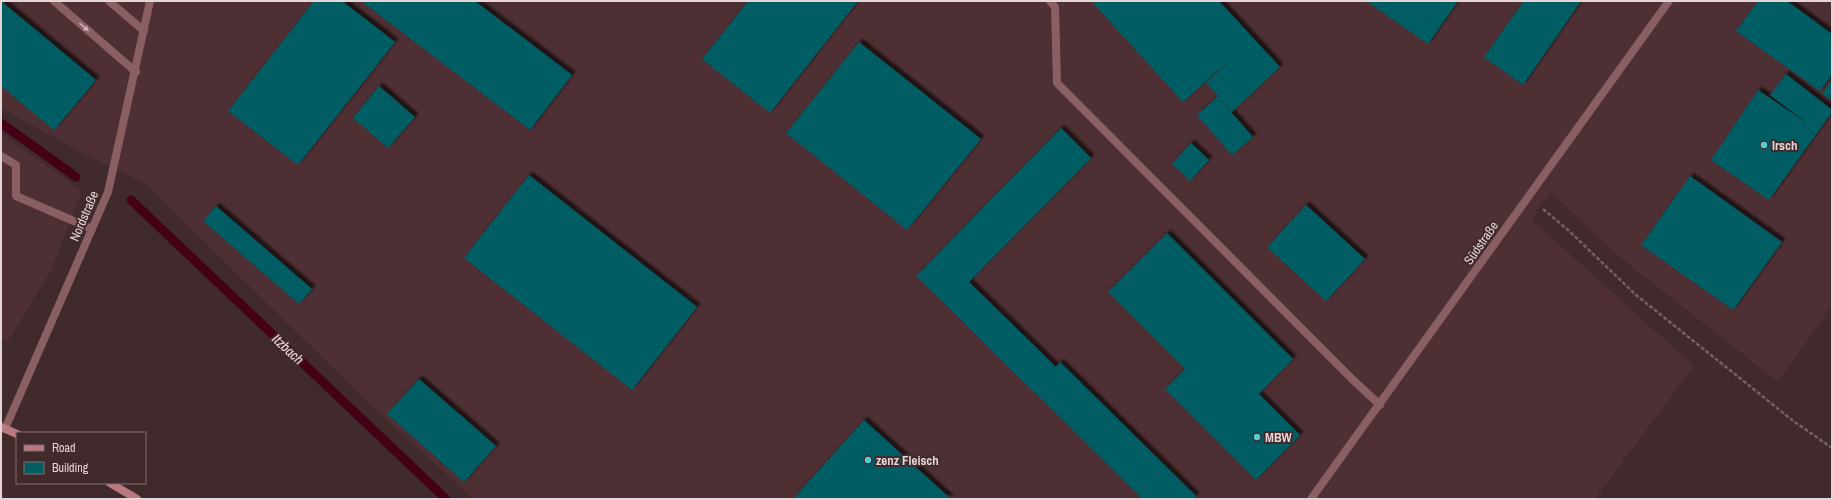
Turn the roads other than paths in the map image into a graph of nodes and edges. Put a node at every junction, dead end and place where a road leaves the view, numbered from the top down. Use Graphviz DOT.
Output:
graph roads {
  1 [pos="54,1"];
  2 [pos="108,1"];
  3 [pos="150,1"];
  4 [pos="1050,1"];
  5 [pos="1668,1"];
  6 [pos="144,31"];
  7 [pos="136,72"];
  8 [pos="1,156"];
  9 [pos="92,230"];
  10 [pos="1380,405"];
  11 [pos="3,428"];
  12 [pos="16,434"];
  13 [pos="112,484"];
  14 [pos="137,499"];
  15 [pos="1312,499"];
  1 -- 7 [label="street, one-way"];
  2 -- 6 [label="street"];
  3 -- 6 [label="street, Nordstraße"];
  4 -- 10 [label="street"];
  5 -- 10 [label="street, Südstraße"];
  6 -- 7 [label="street, Nordstraße"];
  7 -- 9 [label="street, Nordstraße"];
  8 -- 9 [label="street"];
  9 -- 11 [label="street, Nordstraße"];
  10 -- 15 [label="street, Südstraße"];
  11 -- 12 [label="main road"];
  13 -- 14 [label="main road"];
}
